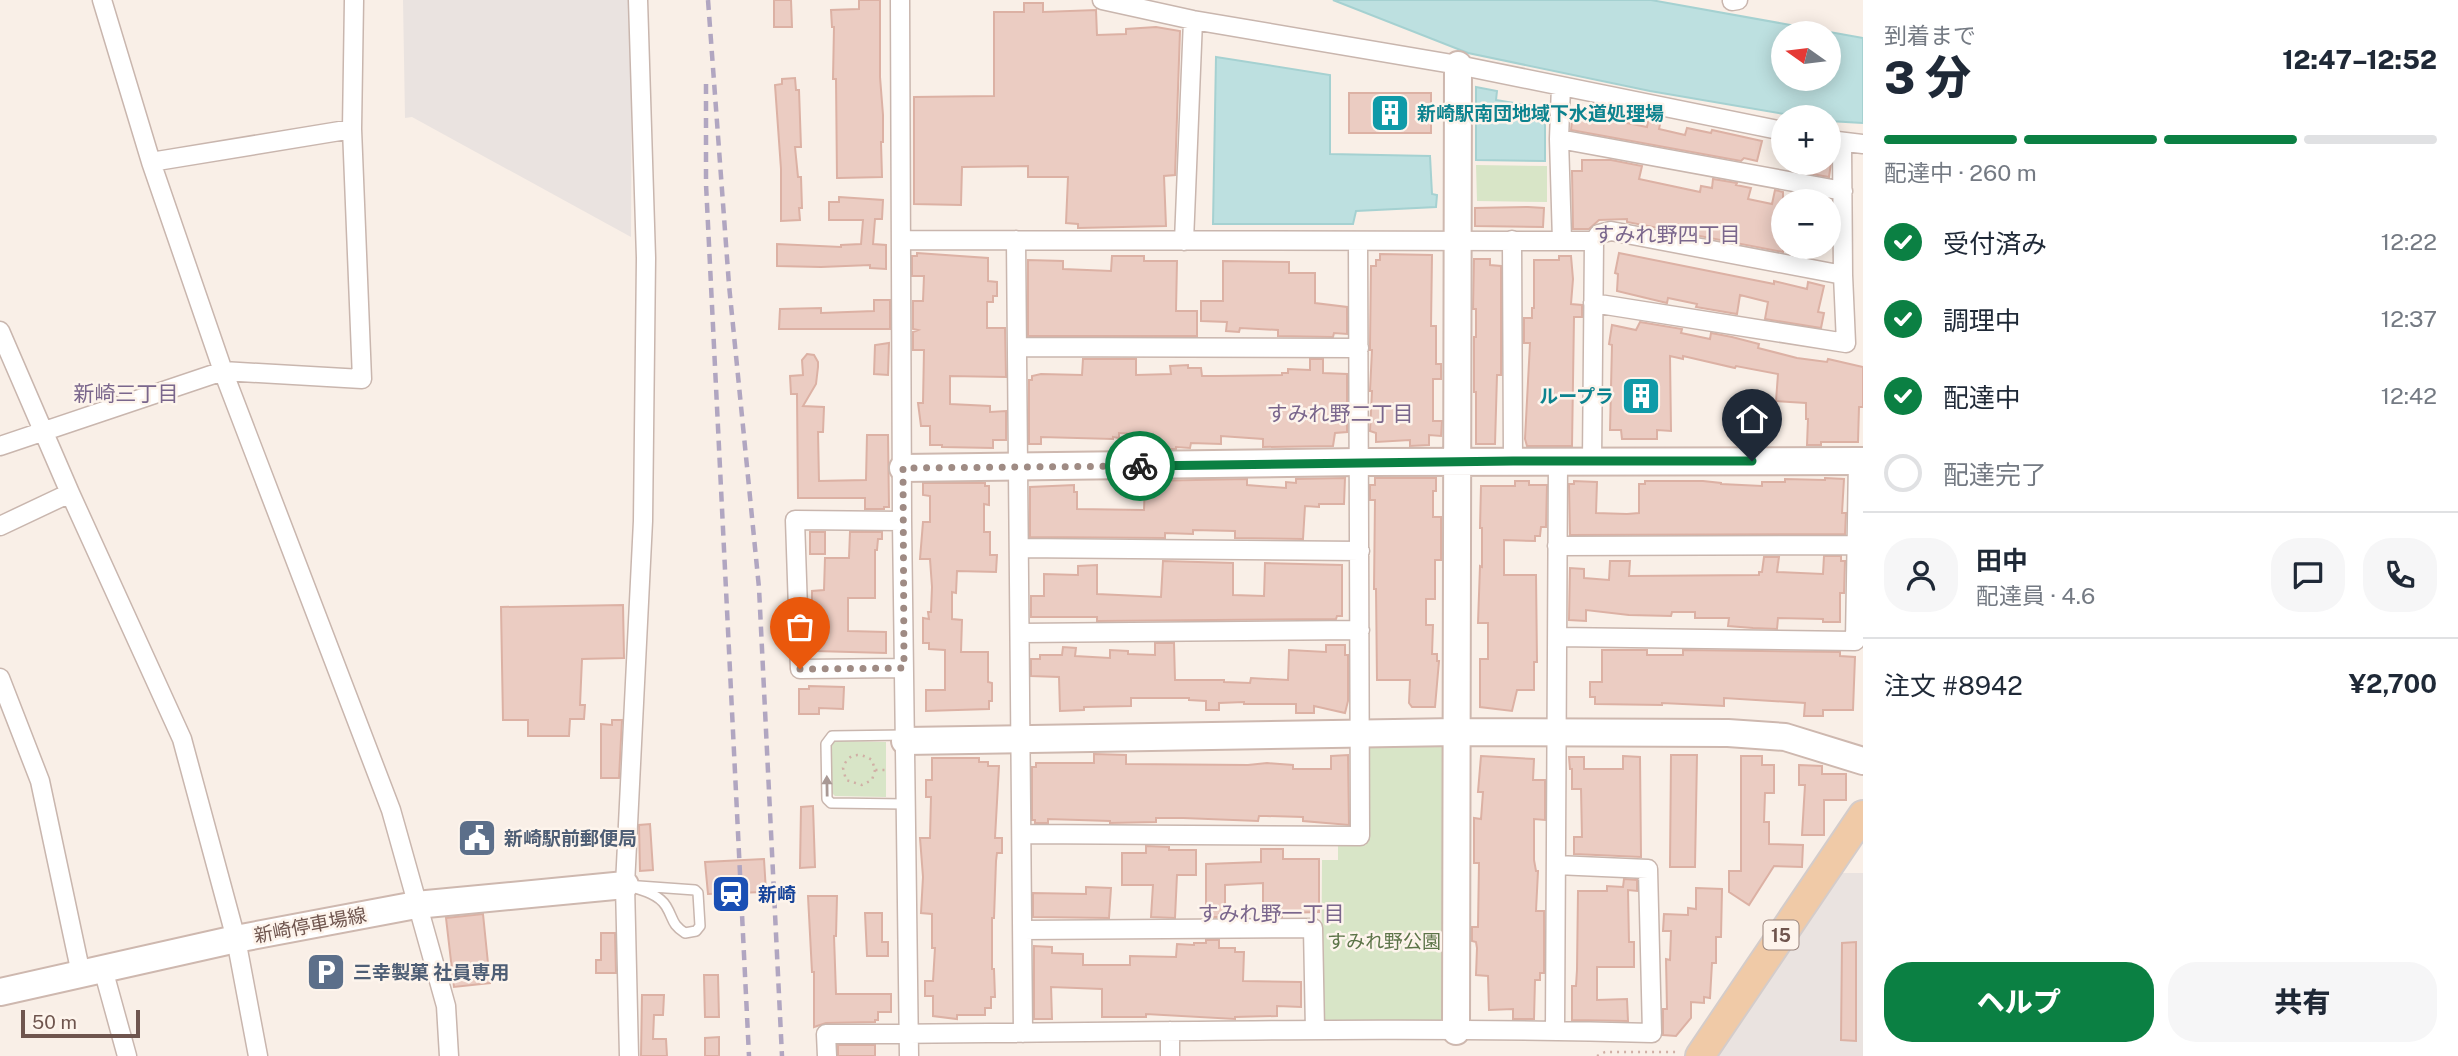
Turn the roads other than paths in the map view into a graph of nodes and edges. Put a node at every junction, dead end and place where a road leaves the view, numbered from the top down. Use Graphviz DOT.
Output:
graph roads {
  1 [pos="102,0"];
  2 [pos="354,0"];
  3 [pos="638,0"];
  4 [pos="900,0"];
  5 [pos="1102,0"];
  6 [pos="1738,0"];
  7 [pos="1732,1"];
  8 [pos="1193,20"];
  9 [pos="1458,65"];
  10 [pos="1561,86"];
  11 [pos="352,129"];
  12 [pos="1771,129"];
  13 [pos="1559,139"];
  14 [pos="1841,142"];
  15 [pos="1863,144"];
  16 [pos="151,162"];
  17 [pos="1841,175"];
  18 [pos="1843,191"];
  19 [pos="1457,239"];
  20 [pos="902,240"];
  21 [pos="1016,240"];
  22 [pos="1512,240"];
  23 [pos="1184,241"];
  24 [pos="1358,241"];
  25 [pos="1562,241"];
  26 [pos="1594,241"];
  27 [pos="1843,275"];
  28 [pos="1594,303"];
  29 [pos="0,331"];
  30 [pos="1017,347"];
  31 [pos="1359,348"];
  32 [pos="223,371"];
  33 [pos="43,433"];
  34 [pos="0,446"];
  35 [pos="1513,461"];
  36 [pos="1861,461"];
  37 [pos="1359,462"];
  38 [pos="1457,462"];
  39 [pos="1558,462"];
  40 [pos="1592,463"];
  41 [pos="903,468"];
  42 [pos="1018,468"];
  43 [pos="70,494"];
  44 [pos="902,522"];
  45 [pos="0,526"];
  46 [pos="1857,545"];
  47 [pos="1557,546"];
  48 [pos="1019,548"];
  49 [pos="1360,551"];
  50 [pos="1360,631"];
  51 [pos="1020,633"];
  52 [pos="1557,637"];
  53 [pos="904,668"];
  54 [pos="0,678"];
  55 [pos="1456,732"];
  56 [pos="1361,734"];
  57 [pos="1557,734"];
  58 [pos="905,738"];
  59 [pos="1021,739"];
  60 [pos="1863,761"];
  61 [pos="905,804"];
  62 [pos="1863,815"];
  63 [pos="1021,834"];
  64 [pos="1556,865"];
  65 [pos="625,884"];
  66 [pos="416,905"];
  67 [pos="1022,930"];
  68 [pos="236,939"];
  69 [pos="92,972"];
  70 [pos="0,992"];
  71 [pos="1315,1030"];
  72 [pos="1555,1030"];
  73 [pos="1170,1031"];
  74 [pos="1456,1031"];
  75 [pos="1023,1033"];
  76 [pos="909,1034"];
  77 [pos="1701,1054"];
  78 [pos="127,1056"];
  79 [pos="258,1056"];
  80 [pos="449,1056"];
  81 [pos="629,1056"];
  82 [pos="827,1056"];
  83 [pos="909,1056"];
  84 [pos="1170,1056"];
  1 -- 16 [label="street"];
  2 -- 11 [label="street"];
  3 -- 65 [label="street"];
  4 -- 20 [label="street"];
  5 -- 8 [label="street"];
  6 -- 7 [label="street"];
  8 -- 9 [label="street"];
  8 -- 23 [label="street"];
  9 -- 10 [label="street"];
  9 -- 19 [label="street"];
  10 -- 12 [label="street"];
  10 -- 13 [label="street"];
  11 -- 16 [label="street"];
  11 -- 32 [label="street"];
  13 -- 18 [label="street"];
  13 -- 25 [label="street"];
  14 -- 15 [label="street"];
  16 -- 32 [label="street"];
  17 -- 18 [label="street"];
  18 -- 27 [label="street"];
  19 -- 22 [label="street"];
  19 -- 24 [label="street"];
  19 -- 38 [label="street"];
  20 -- 21 [label="street"];
  20 -- 41 [label="street"];
  21 -- 23 [label="street"];
  21 -- 30 [label="street"];
  22 -- 25 [label="street"];
  22 -- 35 [label="street"];
  23 -- 24 [label="street"];
  24 -- 31 [label="street"];
  25 -- 26 [label="street"];
  26 -- 27 [label="street"];
  26 -- 28 [label="street"];
  27 -- 28 [label="street"];
  28 -- 40 [label="street"];
  29 -- 33 [label="street"];
  30 -- 31 [label="street"];
  30 -- 42 [label="street"];
  31 -- 37 [label="street"];
  32 -- 33 [label="street"];
  32 -- 66 [label="street"];
  33 -- 34 [label="street"];
  33 -- 43 [label="street"];
  35 -- 38 [label="street"];
  35 -- 39 [label="street"];
  36 -- 40 [label="street"];
  36 -- 46 [label="street"];
  37 -- 38 [label="street"];
  37 -- 42 [label="street"];
  37 -- 49 [label="street"];
  38 -- 55 [label="street"];
  39 -- 40 [label="street"];
  39 -- 47 [label="street"];
  41 -- 42 [label="street"];
  41 -- 44 [label="street"];
  42 -- 48 [label="street"];
  43 -- 45 [label="street"];
  43 -- 68 [label="street"];
  44 -- 53 [label="street"];
  44 -- 53 [label="street"];
  46 -- 47 [label="street"];
  46 -- 52 [label="street"];
  47 -- 52 [label="street"];
  48 -- 49 [label="street"];
  48 -- 51 [label="street"];
  49 -- 50 [label="street"];
  50 -- 51 [label="street"];
  50 -- 56 [label="street"];
  51 -- 59 [label="street"];
  52 -- 57 [label="street"];
  53 -- 58 [label="street"];
  54 -- 69 [label="street"];
  55 -- 56 [label="street"];
  55 -- 57 [label="street"];
  55 -- 74 [label="street"];
  56 -- 59 [label="street"];
  56 -- 63 [label="street"];
  57 -- 60 [label="street"];
  57 -- 64 [label="street"];
  58 -- 59 [label="street"];
  58 -- 61 [label="street"];
  61 -- 58 [label="lane, one-way"];
  59 -- 63 [label="street"];
  61 -- 76 [label="street"];
  62 -- 77 [label="main road, 15"];
  63 -- 67 [label="street"];
  64 -- 72 [label="street"];
  64 -- 72 [label="street"];
  65 -- 65 [label="lane"];
  65 -- 66 [label="street, 新崎停車場線"];
  65 -- 81 [label="street"];
  66 -- 68 [label="street, 新崎停車場線"];
  66 -- 80 [label="street"];
  67 -- 71 [label="street"];
  67 -- 75 [label="street"];
  68 -- 69 [label="street, 新崎停車場線"];
  68 -- 79 [label="street"];
  69 -- 70 [label="street, 新崎停車場線"];
  69 -- 78 [label="street"];
  71 -- 73 [label="street"];
  71 -- 74 [label="street"];
  72 -- 74 [label="street"];
  73 -- 75 [label="street"];
  73 -- 84 [label="street"];
  75 -- 76 [label="street"];
  76 -- 82 [label="street"];
  76 -- 83 [label="street"];
}
